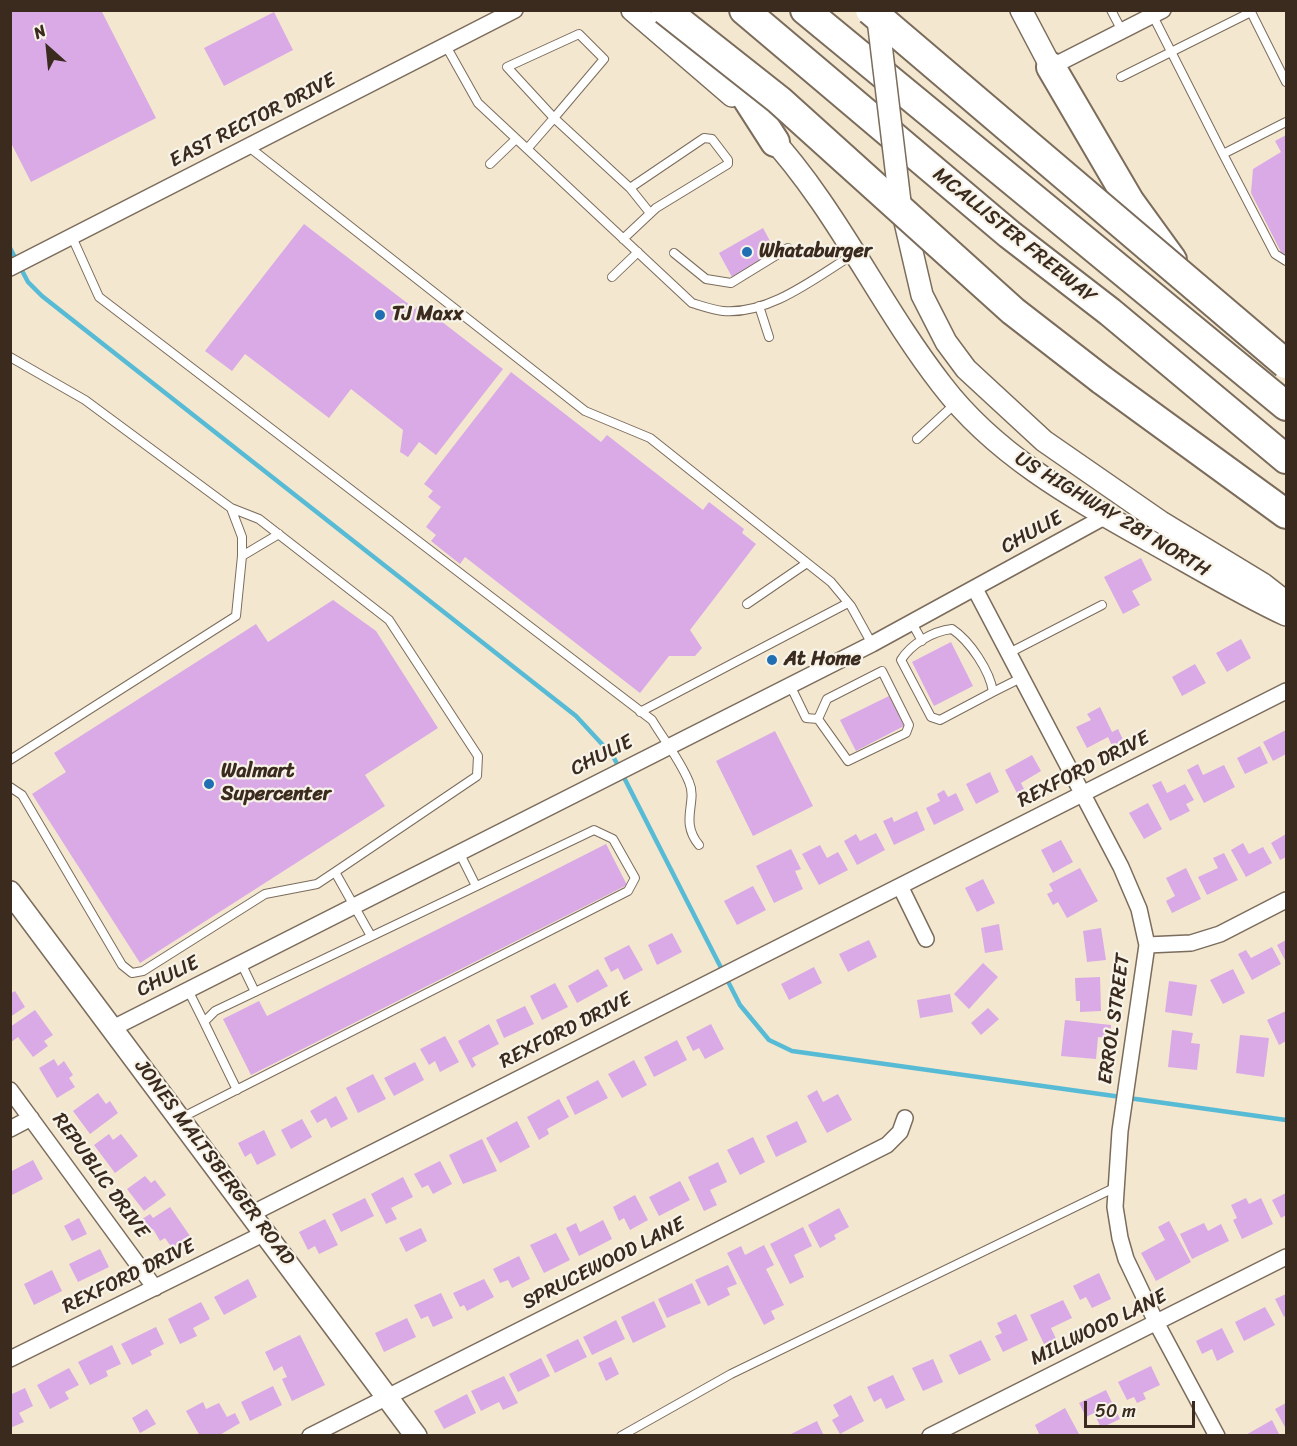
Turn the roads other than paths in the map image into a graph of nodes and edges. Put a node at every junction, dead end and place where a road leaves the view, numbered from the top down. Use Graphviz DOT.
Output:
graph roads {
  1 [pos="515,10"];
  2 [pos="632,10"];
  3 [pos="666,10"];
  4 [pos="744,10"];
  5 [pos="806,10"];
  6 [pos="870,10"];
  7 [pos="877,10"];
  8 [pos="1021,10"];
  9 [pos="1111,10"];
  10 [pos="1250,11"];
  11 [pos="1158,13"];
  12 [pos="1122,31"];
  13 [pos="446,46"];
  14 [pos="1171,52"];
  15 [pos="1051,67"];
  16 [pos="1121,77"];
  17 [pos="1287,82"];
  18 [pos="554,118"];
  19 [pos="1287,122"];
  20 [pos="516,138"];
  21 [pos="775,142"];
  22 [pos="249,147"];
  23 [pos="528,149"];
  24 [pos="1223,154"];
  25 [pos="490,165"];
  26 [pos="630,188"];
  27 [pos="651,213"];
  28 [pos="72,237"];
  29 [pos="623,239"];
  30 [pos="788,248"];
  31 [pos="638,252"];
  32 [pos="674,253"];
  33 [pos="855,254"];
  34 [pos="1287,261"];
  35 [pos="10,268"];
  36 [pos="612,277"];
  37 [pos="759,306"];
  38 [pos="769,337"];
  39 [pos="10,357"];
  40 [pos="1287,364"];
  41 [pos="1287,401"];
  42 [pos="957,402"];
  43 [pos="1287,406"];
  44 [pos="917,439"];
  45 [pos="1287,459"];
  46 [pos="231,508"];
  47 [pos="1287,514"];
  48 [pos="1106,516"];
  49 [pos="279,534"];
  50 [pos="242,556"];
  51 [pos="807,563"];
  52 [pos="975,589"];
  53 [pos="1287,602"];
  54 [pos="848,603"];
  55 [pos="747,604"];
  56 [pos="1102,605"];
  57 [pos="1287,615"];
  58 [pos="912,623"];
  59 [pos="922,641"];
  60 [pos="872,644"];
  61 [pos="1009,653"];
  62 [pos="1021,678"];
  63 [pos="790,685"];
  64 [pos="1287,691"];
  65 [pos="993,692"];
  66 [pos="640,712"];
  67 [pos="819,719"];
  68 [pos="669,746"];
  69 [pos="10,760"];
  70 [pos="10,787"];
  71 [pos="1082,794"];
  72 [pos="699,845"];
  73 [pos="459,852"];
  74 [pos="335,872"];
  75 [pos="476,886"];
  76 [pos="900,886"];
  77 [pos="10,892"];
  78 [pos="1287,900"];
  79 [pos="355,905"];
  80 [pos="371,936"];
  81 [pos="926,939"];
  82 [pos="1147,945"];
  83 [pos="241,963"];
  84 [pos="188,990"];
  85 [pos="255,992"];
  86 [pos="204,1022"];
  87 [pos="113,1028"];
  88 [pos="10,1090"];
  89 [pos="237,1090"];
  90 [pos="31,1118"];
  91 [pos="905,1118"];
  92 [pos="180,1119"];
  93 [pos="10,1129"];
  94 [pos="1116,1187"];
  95 [pos="251,1214"];
  96 [pos="266,1233"];
  97 [pos="1287,1257"];
  98 [pos="155,1287"];
  99 [pos="1158,1323"];
  100 [pos="10,1359"];
  101 [pos="388,1397"];
  102 [pos="310,1436"];
  103 [pos="416,1436"];
  104 [pos="621,1436"];
  105 [pos="930,1436"];
  106 [pos="1217,1436"];
  1 -- 13 [label="street, EAST RECTOR DRIVE"];
  2 -- 21 [label="main road, US HIGHWAY 281 NORTH"];
  3 -- 21 [label="highway"];
  3 -- 47 [label="highway, bridge"];
  4 -- 45 [label="highway, MCALLISTER FREEWAY"];
  5 -- 43 [label="highway, MCALLISTER FREEWAY"];
  6 -- 40 [label="highway, bridge"];
  7 -- 53 [label="main road, bridge"];
  8 -- 15 [label="main road"];
  9 -- 12 [label="lane"];
  10 -- 14 [label="lane"];
  10 -- 17 [label="lane"];
  11 -- 12 [label="street"];
  11 -- 14 [label="lane"];
  12 -- 15 [label="street"];
  13 -- 20 [label="lane"];
  13 -- 22 [label="street, EAST RECTOR DRIVE"];
  14 -- 16 [label="lane"];
  14 -- 24 [label="lane"];
  15 -- 41 [label="highway"];
  18 -- 18 [label="lane"];
  18 -- 23 [label="lane"];
  18 -- 26 [label="lane"];
  19 -- 24 [label="lane"];
  20 -- 23 [label="lane"];
  20 -- 25 [label="lane"];
  21 -- 33 [label="main road, US HIGHWAY 281 NORTH"];
  22 -- 28 [label="street, EAST RECTOR DRIVE"];
  22 -- 51 [label="lane"];
  23 -- 29 [label="lane"];
  24 -- 34 [label="lane"];
  26 -- 27 [label="lane"];
  26 -- 27 [label="lane"];
  27 -- 29 [label="lane"];
  28 -- 35 [label="street, EAST RECTOR DRIVE"];
  28 -- 66 [label="lane"];
  29 -- 31 [label="lane"];
  30 -- 32 [label="lane"];
  31 -- 36 [label="lane"];
  31 -- 37 [label="lane"];
  33 -- 37 [label="lane"];
  33 -- 42 [label="main road, US HIGHWAY 281 NORTH"];
  37 -- 38 [label="lane"];
  39 -- 46 [label="lane"];
  42 -- 44 [label="lane"];
  42 -- 48 [label="main road, US HIGHWAY 281 NORTH"];
  46 -- 49 [label="lane"];
  46 -- 50 [label="lane"];
  48 -- 52 [label="street, CHULIE"];
  48 -- 57 [label="main road, US HIGHWAY 281 NORTH"];
  49 -- 50 [label="lane"];
  49 -- 74 [label="lane"];
  50 -- 69 [label="lane"];
  51 -- 54 [label="lane"];
  51 -- 55 [label="lane"];
  52 -- 58 [label="street, CHULIE"];
  52 -- 61 [label="street, ERROL STREET"];
  54 -- 60 [label="lane"];
  54 -- 66 [label="lane"];
  56 -- 61 [label="lane"];
  58 -- 59 [label="lane"];
  58 -- 60 [label="street, CHULIE"];
  59 -- 65 [label="lane"];
  59 -- 65 [label="lane"];
  60 -- 63 [label="street, CHULIE"];
  61 -- 62 [label="street, ERROL STREET"];
  62 -- 65 [label="lane"];
  62 -- 71 [label="street, ERROL STREET"];
  63 -- 67 [label="lane"];
  63 -- 68 [label="street, CHULIE"];
  64 -- 71 [label="street, REXFORD DRIVE"];
  66 -- 68 [label="lane"];
  67 -- 67 [label="lane"];
  68 -- 72 [label="lane"];
  68 -- 73 [label="street, CHULIE"];
  70 -- 74 [label="lane"];
  71 -- 76 [label="street, REXFORD DRIVE"];
  71 -- 82 [label="street, ERROL STREET"];
  73 -- 75 [label="lane"];
  73 -- 79 [label="street, CHULIE"];
  74 -- 79 [label="lane"];
  75 -- 80 [label="lane"];
  75 -- 89 [label="lane"];
  76 -- 81 [label="street"];
  76 -- 95 [label="street, REXFORD DRIVE"];
  77 -- 87 [label="main road, JONES MALTSBERGER ROAD"];
  78 -- 82 [label="street"];
  79 -- 80 [label="lane"];
  79 -- 83 [label="street, CHULIE"];
  80 -- 85 [label="lane"];
  82 -- 94 [label="street, ERROL STREET"];
  83 -- 84 [label="street, CHULIE"];
  83 -- 85 [label="lane"];
  84 -- 86 [label="lane"];
  84 -- 87 [label="street, CHULIE"];
  85 -- 86 [label="lane"];
  86 -- 89 [label="lane"];
  87 -- 92 [label="main road, JONES MALTSBERGER ROAD"];
  88 -- 90 [label="street, REPUBLIC DRIVE"];
  89 -- 92 [label="lane"];
  90 -- 93 [label="street"];
  90 -- 98 [label="street, REPUBLIC DRIVE"];
  91 -- 101 [label="street, SPRUCEWOOD LANE"];
  92 -- 95 [label="main road, JONES MALTSBERGER ROAD"];
  94 -- 99 [label="street, ERROL STREET"];
  94 -- 104 [label="lane"];
  95 -- 96 [label="main road, JONES MALTSBERGER ROAD"];
  96 -- 98 [label="street, REXFORD DRIVE"];
  96 -- 101 [label="main road, JONES MALTSBERGER ROAD"];
  97 -- 99 [label="street, MILLWOOD LANE"];
  98 -- 100 [label="street, REXFORD DRIVE"];
  99 -- 105 [label="street, MILLWOOD LANE"];
  99 -- 106 [label="street, ERROL STREET"];
  101 -- 102 [label="street, SPRUCEWOOD LANE"];
  101 -- 103 [label="main road, JONES MALTSBERGER ROAD"];
}
